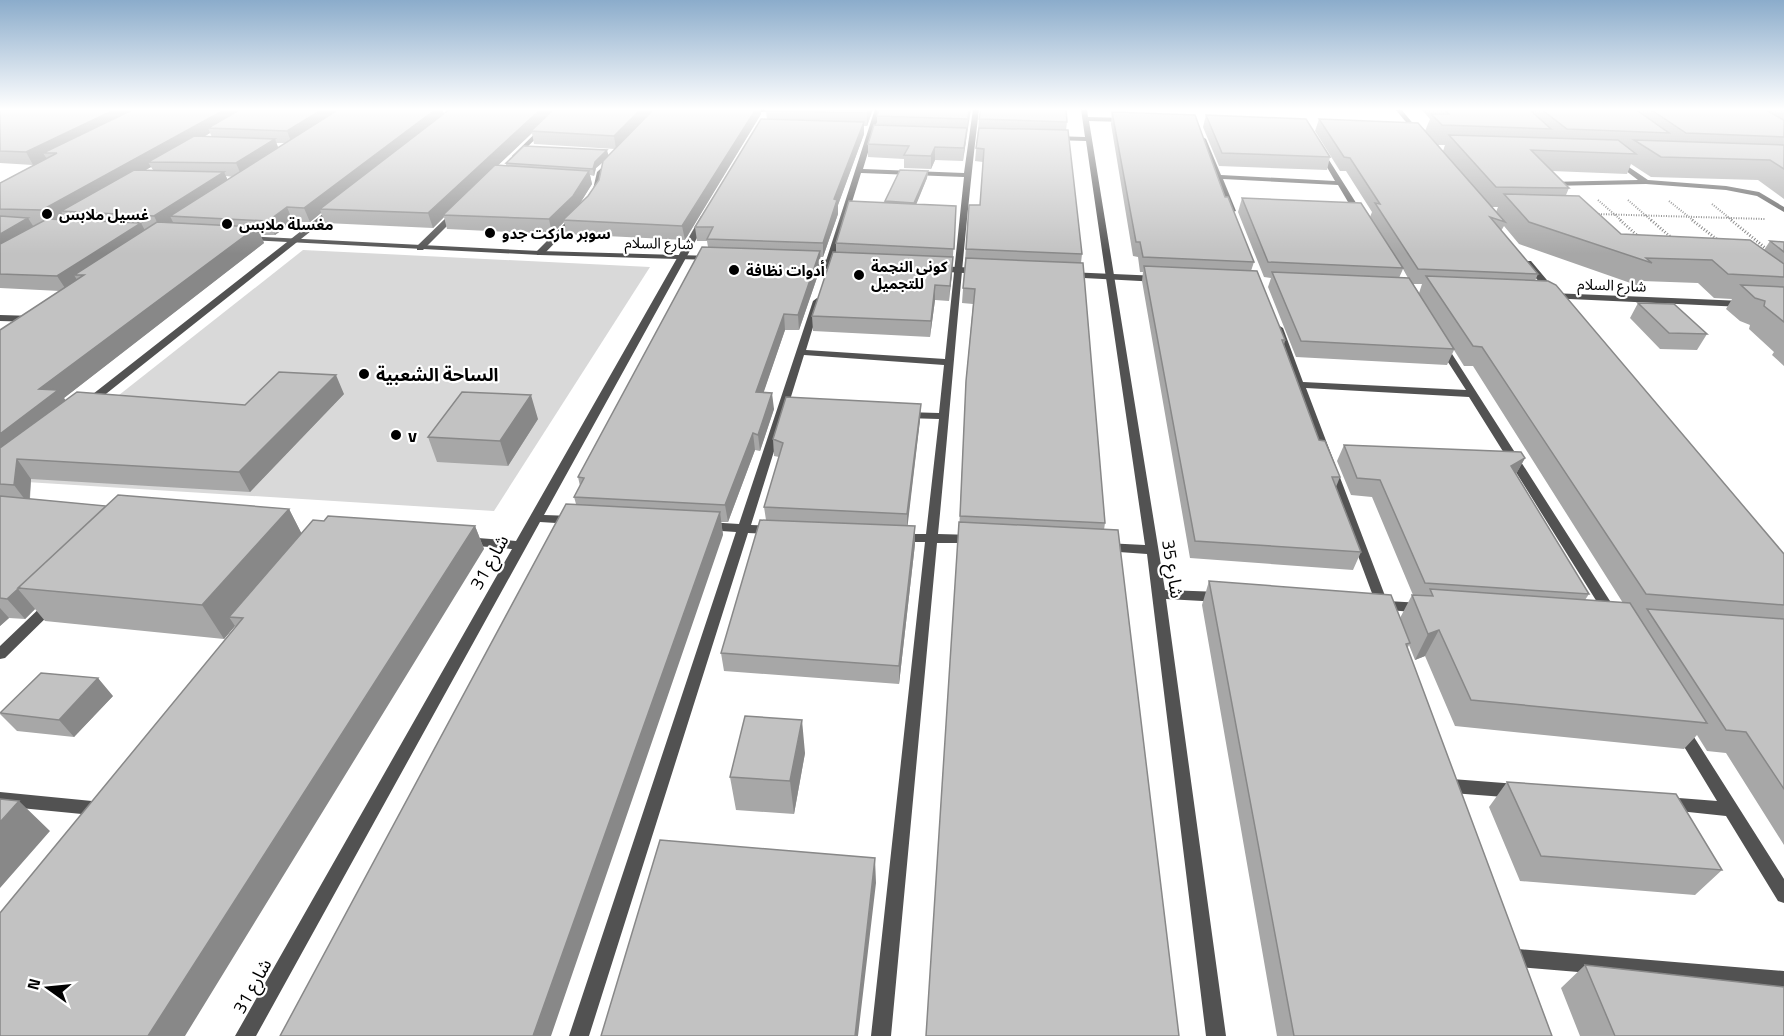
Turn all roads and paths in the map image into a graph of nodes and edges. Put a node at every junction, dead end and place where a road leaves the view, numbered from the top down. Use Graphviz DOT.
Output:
graph roads {
  1 [pos="514,157"];
  2 [pos="616,157"];
  3 [pos="862,157"];
  4 [pos="972,157"];
  5 [pos="1092,157"];
  6 [pos="1211,157"];
  7 [pos="1325,157"];
  8 [pos="1613,157"];
  9 [pos="510,161"];
  10 [pos="858,171"];
  11 [pos="968,175"];
  12 [pos="1219,177"];
  13 [pos="1578,182"];
  14 [pos="1607,182"];
  15 [pos="1646,182"];
  16 [pos="1341,183"];
  17 [pos="1688,184"];
  18 [pos="1554,192"];
  19 [pos="340,205"];
  20 [pos="586,206"];
  21 [pos="463,207"];
  22 [pos="711,207"];
  23 [pos="1784,210"];
  24 [pos="1236,212"];
  25 [pos="580,214"];
  26 [pos="1587,214"];
  27 [pos="1614,215"];
  28 [pos="1646,215"];
  29 [pos="951,216"];
  30 [pos="962,216"];
  31 [pos="1689,217"];
  32 [pos="1730,218"];
  33 [pos="1773,220"];
  34 [pos="1371,232"];
  35 [pos="235,237"];
  36 [pos="294,240"];
  37 [pos="1722,243"];
  38 [pos="1647,245"];
  39 [pos="1682,246"];
  40 [pos="420,248"];
  41 [pos="1771,252"];
  42 [pos="540,253"];
  43 [pos="1521,254"];
  44 [pos="681,257"];
  45 [pos="719,258"];
  46 [pos="798,261"];
  47 [pos="830,263"];
  48 [pos="853,264"];
  49 [pos="924,268"];
  50 [pos="959,270"];
  51 [pos="994,272"];
  52 [pos="1052,274"];
  53 [pos="1111,277"];
  54 [pos="1168,279"];
  55 [pos="1544,296"];
  56 [pos="1556,296"];
  57 [pos="1750,304"];
  58 [pos="1564,305"];
  59 [pos="45,313"];
  60 [pos="1272,314"];
  61 [pos="0,318"];
  62 [pos="35,319"];
  63 [pos="18,331"];
  64 [pos="1437,337"];
  65 [pos="800,352"];
  66 [pos="949,362"];
  67 [pos="1300,385"];
  68 [pos="1474,394"];
  69 [pos="78,411"];
  70 [pos="898,414"];
  71 [pos="943,416"];
  72 [pos="534,518"];
  73 [pos="580,520"];
  74 [pos="696,526"];
  75 [pos="742,528"];
  76 [pos="786,531"];
  77 [pos="886,537"];
  78 [pos="931,538"];
  79 [pos="450,540"];
  80 [pos="986,540"];
  81 [pos="519,545"];
  82 [pos="1094,546"];
  83 [pos="1151,550"];
  84 [pos="1159,594"];
  85 [pos="1230,597"];
  86 [pos="58,598"];
  87 [pos="1377,605"];
  88 [pos="1442,610"];
  89 [pos="1594,622"];
  90 [pos="1391,627"];
  91 [pos="0,654"];
  92 [pos="1677,721"];
  93 [pos="1452,786"];
  94 [pos="1533,793"];
  95 [pos="0,799"];
  96 [pos="1649,802"];
  97 [pos="1731,809"];
  98 [pos="78,825"];
  99 [pos="1784,895"];
  100 [pos="1518,958"];
  101 [pos="1784,980"];
  102 [pos="244,1036"];
  103 [pos="579,1036"];
  104 [pos="881,1036"];
  105 [pos="1216,1036"];
  1 -- 9 [label="street"];
  2 -- 20 [label="street"];
  3 -- 10 [label="street"];
  4 -- 11 [label="street"];
  5 -- 53 [label="street, شارع 35"];
  6 -- 12 [label="street"];
  7 -- 16 [label="street"];
  8 -- 15 [label="street"];
  10 -- 11 [label="street"];
  10 -- 47 [label="street"];
  11 -- 30 [label="street"];
  12 -- 16 [label="street"];
  12 -- 24 [label="street"];
  13 -- 14 [label="street"];
  13 -- 18 [label="street"];
  13 -- 27 [label="path"];
  14 -- 15 [label="street"];
  14 -- 28 [label="path"];
  15 -- 17 [label="street"];
  15 -- 31 [label="path"];
  16 -- 34 [label="street"];
  17 -- 23 [label="street"];
  17 -- 32 [label="path"];
  19 -- 36 [label="street"];
  21 -- 40 [label="street"];
  22 -- 44 [label="street, شارع 31"];
  25 -- 42 [label="street"];
  26 -- 27 [label="path"];
  27 -- 28 [label="path"];
  27 -- 38 [label="path"];
  28 -- 31 [label="path"];
  28 -- 39 [label="path"];
  29 -- 30 [label="street"];
  30 -- 50 [label="street"];
  31 -- 32 [label="path"];
  31 -- 37 [label="path"];
  32 -- 33 [label="path"];
  32 -- 41 [label="path"];
  35 -- 36 [label="street, شارع السلام"];
  36 -- 40 [label="street, شارع السلام"];
  36 -- 69 [label="street"];
  40 -- 42 [label="street, شارع السلام"];
  42 -- 44 [label="street, شارع السلام"];
  43 -- 56 [label="street"];
  44 -- 45 [label="street, شارع السلام"];
  44 -- 72 [label="street, شارع 31"];
  46 -- 47 [label="street"];
  47 -- 48 [label="street"];
  47 -- 65 [label="street"];
  49 -- 50 [label="street"];
  50 -- 51 [label="street"];
  50 -- 66 [label="street"];
  52 -- 53 [label="street"];
  53 -- 54 [label="street"];
  53 -- 83 [label="street, شارع 35"];
  55 -- 56 [label="street, شارع السلام"];
  56 -- 57 [label="street, شارع السلام"];
  56 -- 58 [label="street"];
  59 -- 62 [label="street"];
  60 -- 67 [label="street"];
  61 -- 62 [label="street"];
  62 -- 63 [label="street"];
  64 -- 68 [label="street"];
  65 -- 66 [label="street"];
  65 -- 75 [label="street"];
  66 -- 71 [label="street"];
  67 -- 68 [label="street"];
  67 -- 87 [label="street"];
  68 -- 89 [label="street"];
  70 -- 71 [label="street"];
  71 -- 78 [label="street"];
  72 -- 73 [label="street"];
  72 -- 81 [label="street, شارع 31"];
  74 -- 75 [label="street"];
  75 -- 76 [label="street"];
  75 -- 103 [label="street"];
  77 -- 78 [label="street"];
  78 -- 80 [label="street"];
  78 -- 104 [label="street"];
  79 -- 81 [label="street"];
  81 -- 102 [label="street, شارع 31"];
  82 -- 83 [label="street"];
  83 -- 84 [label="street, شارع 35"];
  84 -- 85 [label="street"];
  84 -- 105 [label="street, شارع 35"];
  86 -- 91 [label="street"];
  87 -- 88 [label="street"];
  87 -- 90 [label="street"];
  92 -- 97 [label="street"];
  93 -- 94 [label="street"];
  95 -- 98 [label="street"];
  96 -- 97 [label="street"];
  97 -- 99 [label="street"];
  100 -- 101 [label="street"];
}
